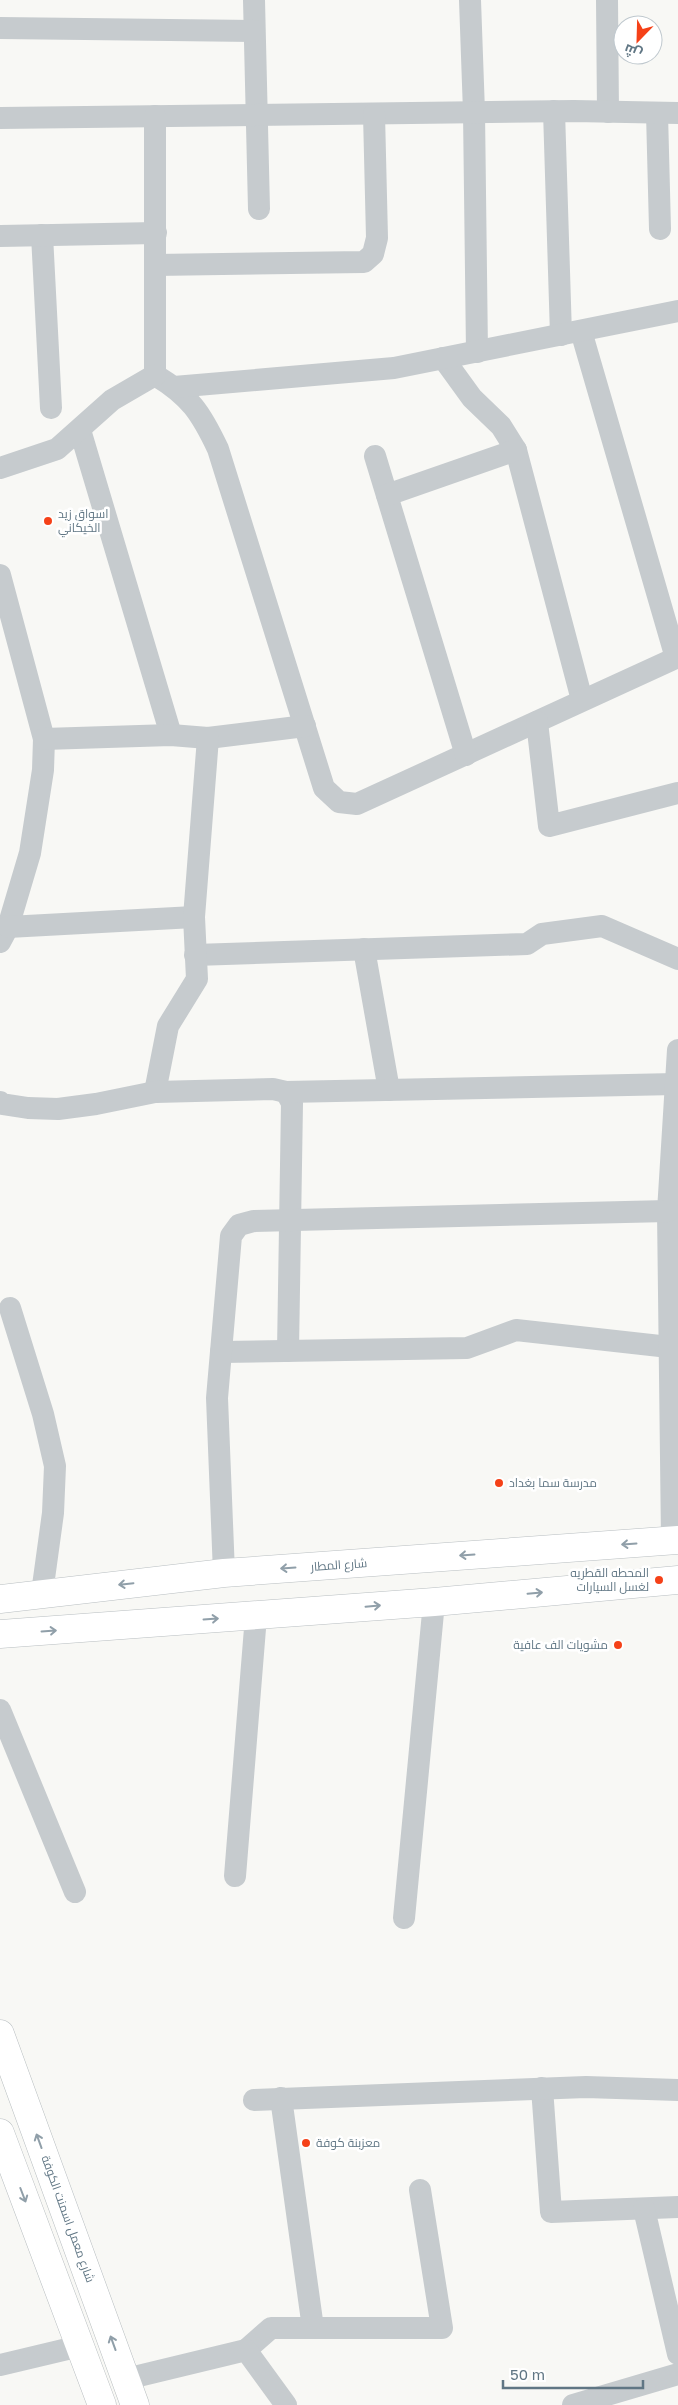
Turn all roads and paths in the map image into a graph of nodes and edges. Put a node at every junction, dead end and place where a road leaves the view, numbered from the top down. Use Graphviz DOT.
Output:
graph roads {
  1 [pos="254,0"];
  2 [pos="470,0"];
  3 [pos="607,0"];
  4 [pos="0,28"];
  5 [pos="254,31"];
  6 [pos="554,111"];
  7 [pos="474,112"];
  8 [pos="608,112"];
  9 [pos="667,113"];
  10 [pos="374,114"];
  11 [pos="256,115"];
  12 [pos="155,116"];
  13 [pos="0,118"];
  14 [pos="259,209"];
  15 [pos="660,229"];
  16 [pos="156,233"];
  17 [pos="42,235"];
  18 [pos="0,236"];
  19 [pos="155,265"];
  20 [pos="678,311"];
  21 [pos="571,333"];
  22 [pos="477,352"];
  23 [pos="443,358"];
  24 [pos="155,375"];
  25 [pos="174,387"];
  26 [pos="51,408"];
  27 [pos="80,430"];
  28 [pos="516,450"];
  29 [pos="375,456"];
  30 [pos="0,468"];
  31 [pos="387,495"];
  32 [pos="0,575"];
  33 [pos="677,658"];
  34 [pos="582,700"];
  35 [pos="537,722"];
  36 [pos="305,726"];
  37 [pos="171,734"];
  38 [pos="208,738"];
  39 [pos="44,739"];
  40 [pos="466,755"];
  41 [pos="678,793"];
  42 [pos="194,917"];
  43 [pos="4,934"];
  44 [pos="364,949"];
  45 [pos="196,955"];
  46 [pos="678,959"];
  47 [pos="678,1050"];
  48 [pos="676,1084"];
  49 [pos="389,1090"];
  50 [pos="155,1092"];
  51 [pos="286,1092"];
  52 [pos="0,1102"];
  53 [pos="668,1211"];
  54 [pos="290,1220"];
  55 [pos="10,1308"];
  56 [pos="669,1347"];
  57 [pos="288,1351"];
  58 [pos="221,1352"];
  59 [pos="675,1540"];
  60 [pos="224,1573"];
  61 [pos="678,1580"];
  62 [pos="42,1593"];
  63 [pos="0,1599"];
  64 [pos="434,1602"];
  65 [pos="256,1616"];
  66 [pos="0,1634"];
  67 [pos="0,1710"];
  68 [pos="235,1876"];
  69 [pos="75,1892"];
  70 [pos="404,1918"];
  71 [pos="0,2034"];
  72 [pos="542,2088"];
  73 [pos="678,2090"];
  74 [pos="281,2098"];
  75 [pos="254,2100"];
  76 [pos="0,2133"];
  77 [pos="420,2190"];
  78 [pos="678,2207"];
  79 [pos="644,2209"];
  80 [pos="313,2328"];
  81 [pos="80,2346"];
  82 [pos="246,2350"];
  83 [pos="678,2354"];
  84 [pos="0,2365"];
  85 [pos="678,2374"];
  86 [pos="132,2398"];
  87 [pos="102,2405"];
  88 [pos="286,2405"];
  89 [pos="573,2405"];
  1 -- 5 [label="street"];
  2 -- 7 [label="street"];
  3 -- 8 [label="street"];
  4 -- 5 [label="street"];
  5 -- 11 [label="street"];
  6 -- 7 [label="street"];
  6 -- 8 [label="street"];
  6 -- 21 [label="street"];
  7 -- 10 [label="street"];
  7 -- 22 [label="street"];
  8 -- 9 [label="street"];
  9 -- 15 [label="street"];
  10 -- 11 [label="street"];
  10 -- 19 [label="street"];
  11 -- 12 [label="street"];
  11 -- 14 [label="street"];
  12 -- 13 [label="street"];
  12 -- 16 [label="street"];
  16 -- 17 [label="street"];
  16 -- 19 [label="street"];
  17 -- 18 [label="street"];
  17 -- 26 [label="street"];
  19 -- 24 [label="street"];
  20 -- 21 [label="street"];
  21 -- 22 [label="street"];
  21 -- 33 [label="street"];
  22 -- 23 [label="street"];
  23 -- 25 [label="street"];
  23 -- 28 [label="street"];
  24 -- 25 [label="street"];
  24 -- 27 [label="street"];
  25 -- 36 [label="street"];
  27 -- 30 [label="street"];
  27 -- 37 [label="street"];
  28 -- 31 [label="street"];
  28 -- 34 [label="street"];
  29 -- 31 [label="street"];
  31 -- 40 [label="street"];
  32 -- 39 [label="street"];
  33 -- 34 [label="street"];
  34 -- 35 [label="street"];
  35 -- 40 [label="street"];
  35 -- 41 [label="street"];
  36 -- 38 [label="street"];
  36 -- 40 [label="street"];
  37 -- 38 [label="street"];
  37 -- 39 [label="street"];
  38 -- 42 [label="street"];
  39 -- 43 [label="street"];
  42 -- 43 [label="street"];
  42 -- 45 [label="street"];
  44 -- 45 [label="street"];
  44 -- 46 [label="street"];
  44 -- 49 [label="street"];
  45 -- 50 [label="street"];
  47 -- 48 [label="street"];
  48 -- 49 [label="street"];
  48 -- 53 [label="street"];
  49 -- 51 [label="street"];
  50 -- 51 [label="street"];
  50 -- 52 [label="street"];
  51 -- 54 [label="street"];
  53 -- 54 [label="street"];
  53 -- 56 [label="street"];
  54 -- 57 [label="street"];
  54 -- 58 [label="street"];
  55 -- 62 [label="street"];
  56 -- 57 [label="street"];
  56 -- 59 [label="street"];
  57 -- 58 [label="street"];
  58 -- 60 [label="street"];
  59 -- 60 [label="main road, شارع المطار, one-way"];
  60 -- 62 [label="main road, شارع المطار, one-way"];
  64 -- 61 [label="main road, one-way"];
  62 -- 63 [label="main road, شارع المطار"];
  65 -- 64 [label="main road, one-way"];
  64 -- 70 [label="street"];
  66 -- 65 [label="main road, one-way"];
  65 -- 68 [label="street"];
  67 -- 69 [label="street"];
  86 -- 71 [label="main road, شارع معمل اسمنت الكوفة, one-way"];
  72 -- 73 [label="street"];
  72 -- 74 [label="street"];
  72 -- 79 [label="street"];
  74 -- 75 [label="street"];
  74 -- 80 [label="street"];
  76 -- 81 [label="main road, one-way"];
  77 -- 80 [label="street"];
  78 -- 79 [label="street"];
  79 -- 83 [label="street"];
  80 -- 82 [label="street"];
  81 -- 84 [label="street"];
  81 -- 87 [label="main road"];
  82 -- 86 [label="street"];
  82 -- 88 [label="street"];
  85 -- 89 [label="street"];
}
